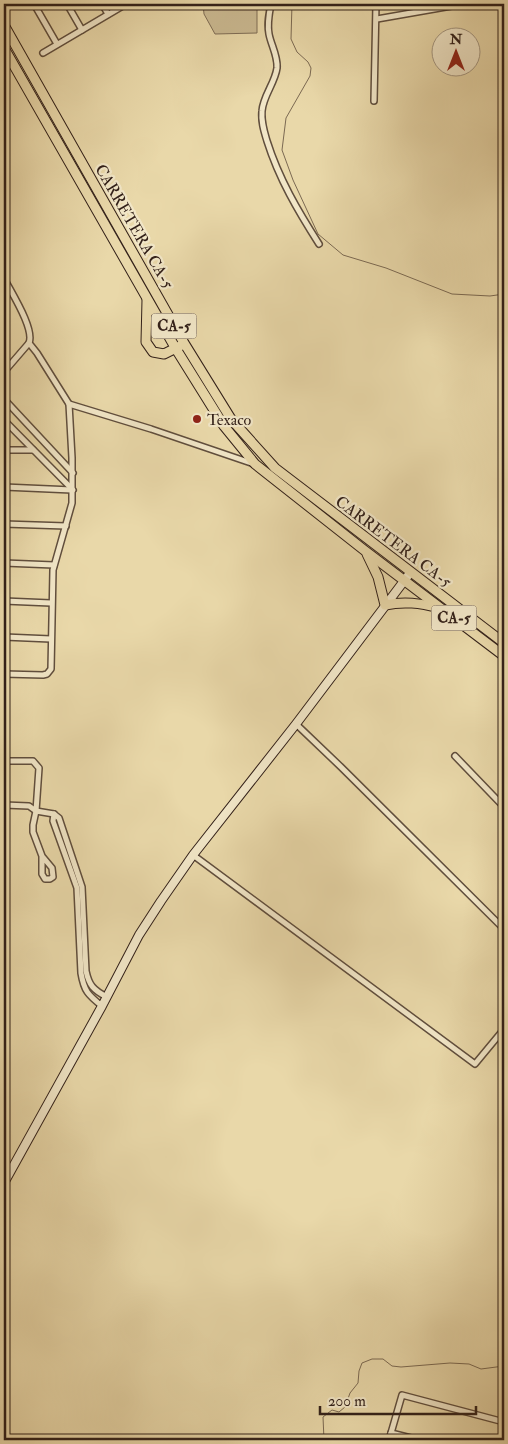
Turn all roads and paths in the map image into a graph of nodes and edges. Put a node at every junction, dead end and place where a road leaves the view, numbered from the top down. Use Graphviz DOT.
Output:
graph roads {
  1 [pos="34,4"];
  2 [pos="67,4"];
  3 [pos="102,4"];
  4 [pos="126,4"];
  5 [pos="271,4"];
  6 [pos="376,4"];
  7 [pos="463,4"];
  8 [pos="108,14"];
  9 [pos="377,19"];
  10 [pos="4,25"];
  11 [pos="82,30"];
  12 [pos="57,44"];
  13 [pos="4,48"];
  14 [pos="4,52"];
  15 [pos="43,53"];
  16 [pos="10,59"];
  17 [pos="374,102"];
  18 [pos="319,244"];
  19 [pos="4,278"];
  20 [pos="148,300"];
  21 [pos="184,343"];
  22 [pos="29,344"];
  23 [pos="176,349"];
  24 [pos="4,372"];
  25 [pos="4,399"];
  26 [pos="69,404"];
  27 [pos="4,420"];
  28 [pos="4,450"];
  29 [pos="33,450"];
  30 [pos="254,464"];
  31 [pos="73,473"];
  32 [pos="4,487"];
  33 [pos="72,490"];
  34 [pos="4,524"];
  35 [pos="66,526"];
  36 [pos="364,550"];
  37 [pos="4,563"];
  38 [pos="54,565"];
  39 [pos="407,576"];
  40 [pos="4,601"];
  41 [pos="51,603"];
  42 [pos="385,605"];
  43 [pos="443,609"];
  44 [pos="4,637"];
  45 [pos="51,639"];
  46 [pos="504,643"];
  47 [pos="504,656"];
  48 [pos="4,674"];
  49 [pos="4,713"];
  50 [pos="296,724"];
  51 [pos="455,756"];
  52 [pos="5,761"];
  53 [pos="4,805"];
  54 [pos="504,807"];
  55 [pos="36,811"];
  56 [pos="54,814"];
  57 [pos="193,855"];
  58 [pos="42,856"];
  59 [pos="504,929"];
  60 [pos="107,997"];
  61 [pos="102,1006"];
  62 [pos="504,1029"];
  63 [pos="4,1183"];
  64 [pos="504,1422"];
  65 [pos="391,1433"];
  66 [pos="389,1440"];
  67 [pos="419,1440"];
  1 -- 12 [label="street"];
  2 -- 11 [label="street"];
  3 -- 8 [label="street"];
  4 -- 8 [label="street"];
  5 -- 18 [label="street"];
  6 -- 9 [label="street"];
  7 -- 9 [label="street"];
  8 -- 11 [label="street"];
  9 -- 17 [label="street"];
  10 -- 21 [label="highway, CARRETERA CA-5 / CA-5"];
  11 -- 12 [label="street"];
  12 -- 15 [label="street"];
  13 -- 16 [label="highway, CARRETERA CA-5 / CA-5"];
  14 -- 16 [label="highway"];
  16 -- 20 [label="highway, CARRETERA CA-5 / CA-5"];
  19 -- 22 [label="street"];
  20 -- 23 [label="highway, CARRETERA CA-5 / CA-5"];
  20 -- 23 [label="highway"];
  21 -- 23 [label="highway"];
  21 -- 39 [label="highway, CARRETERA CA-5 / CA-5"];
  22 -- 24 [label="street"];
  22 -- 26 [label="street"];
  23 -- 30 [label="highway, CARRETERA CA-5 / CA-5"];
  25 -- 31 [label="street"];
  26 -- 30 [label="street"];
  26 -- 31 [label="street"];
  27 -- 29 [label="street"];
  28 -- 29 [label="street"];
  29 -- 33 [label="street"];
  30 -- 36 [label="highway, CARRETERA CA-5 / CA-5"];
  31 -- 33 [label="street"];
  32 -- 33 [label="street"];
  33 -- 35 [label="street"];
  34 -- 35 [label="street"];
  35 -- 38 [label="street"];
  36 -- 39 [label="highway, CARRETERA CA-5 / CA-5"];
  36 -- 42 [label="highway"];
  37 -- 38 [label="street"];
  38 -- 41 [label="street"];
  39 -- 42 [label="main road"];
  39 -- 43 [label="highway, CARRETERA CA-5 / CA-5"];
  39 -- 46 [label="highway, CARRETERA CA-5 / CA-5"];
  40 -- 41 [label="street"];
  41 -- 45 [label="street"];
  42 -- 43 [label="highway"];
  42 -- 50 [label="main road"];
  43 -- 47 [label="highway, CARRETERA CA-5 / CA-5"];
  44 -- 45 [label="street"];
  45 -- 48 [label="street"];
  49 -- 52 [label="street"];
  50 -- 57 [label="main road"];
  50 -- 59 [label="street"];
  51 -- 54 [label="street"];
  52 -- 53 [label="street"];
  52 -- 55 [label="street"];
  53 -- 55 [label="street"];
  55 -- 56 [label="street"];
  55 -- 58 [label="street"];
  56 -- 60 [label="street"];
  56 -- 61 [label="street"];
  57 -- 60 [label="main road"];
  57 -- 62 [label="street"];
  60 -- 61 [label="main road"];
  61 -- 63 [label="main road"];
  64 -- 65 [label="street"];
  65 -- 66 [label="street"];
  65 -- 67 [label="street"];
}
